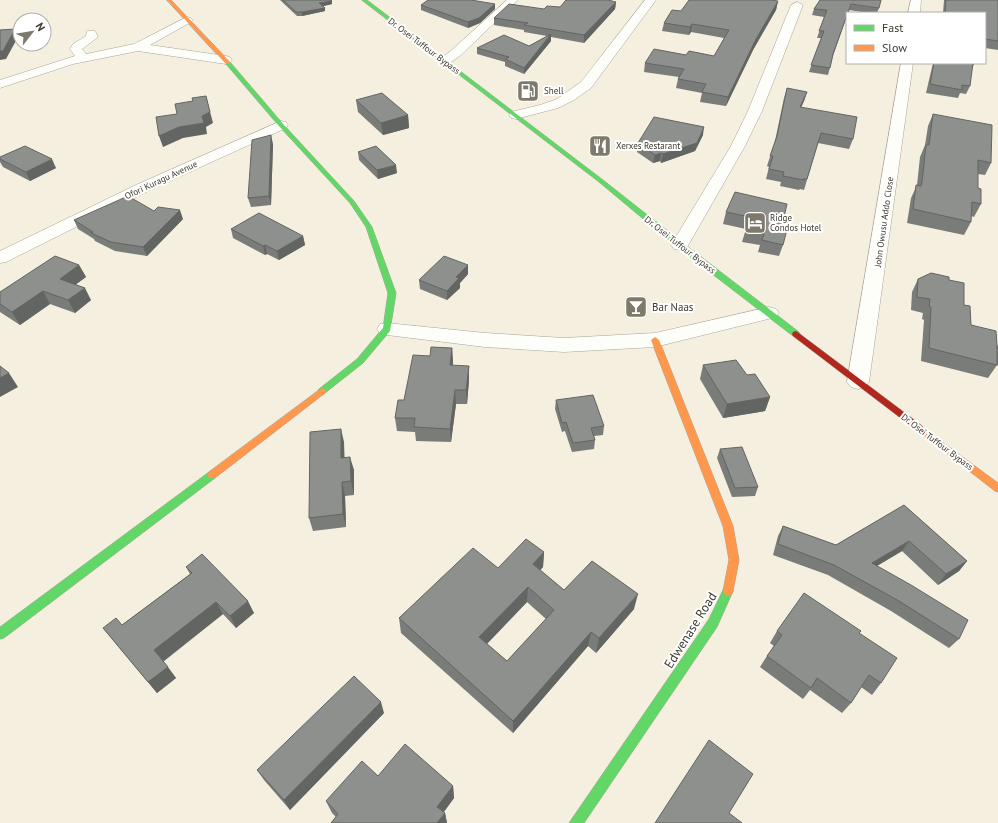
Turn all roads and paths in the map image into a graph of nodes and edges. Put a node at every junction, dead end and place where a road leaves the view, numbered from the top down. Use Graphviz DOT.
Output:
graph roads {
  1 [pos="169,0"];
  2 [pos="514,0"];
  3 [pos="651,0"];
  4 [pos="916,0"];
  5 [pos="368,1"];
  6 [pos="797,5"];
  7 [pos="914,12"];
  8 [pos="187,20"];
  9 [pos="91,34"];
  10 [pos="138,47"];
  11 [pos="83,58"];
  12 [pos="226,60"];
  13 [pos="444,61"];
  14 [pos="907,64"];
  15 [pos="0,84"];
  16 [pos="516,115"];
  17 [pos="281,125"];
  18 [pos="680,245"];
  19 [pos="0,258"];
  20 [pos="769,313"];
  21 [pos="387,329"];
  22 [pos="655,340"];
  23 [pos="858,382"];
  24 [pos="998,488"];
  25 [pos="0,634"];
  26 [pos="576,823"];
  1 -- 8 [label="main road"];
  2 -- 13 [label="street"];
  3 -- 16 [label="street"];
  4 -- 7 [label="street"];
  5 -- 13 [label="main road, Dr. Osei Tuffour Bypass"];
  6 -- 18 [label="street"];
  8 -- 10 [label="street"];
  8 -- 12 [label="main road"];
  9 -- 11 [label="street"];
  10 -- 11 [label="street"];
  10 -- 12 [label="street"];
  11 -- 15 [label="street"];
  12 -- 17 [label="main road"];
  13 -- 16 [label="main road, Dr. Osei Tuffour Bypass"];
  14 -- 23 [label="street, John Owusu Addo Close"];
  16 -- 18 [label="main road, Dr. Osei Tuffour Bypass"];
  17 -- 19 [label="street, Ofori Kuragu Avenue"];
  17 -- 21 [label="main road"];
  18 -- 20 [label="main road, Dr. Osei Tuffour Bypass"];
  20 -- 22 [label="street"];
  20 -- 23 [label="main road, Dr. Osei Tuffour Bypass"];
  21 -- 22 [label="street"];
  21 -- 25 [label="main road"];
  22 -- 26 [label="main road, Edwenase Road"];
  23 -- 24 [label="main road, Dr. Osei Tuffour Bypass"];
}
